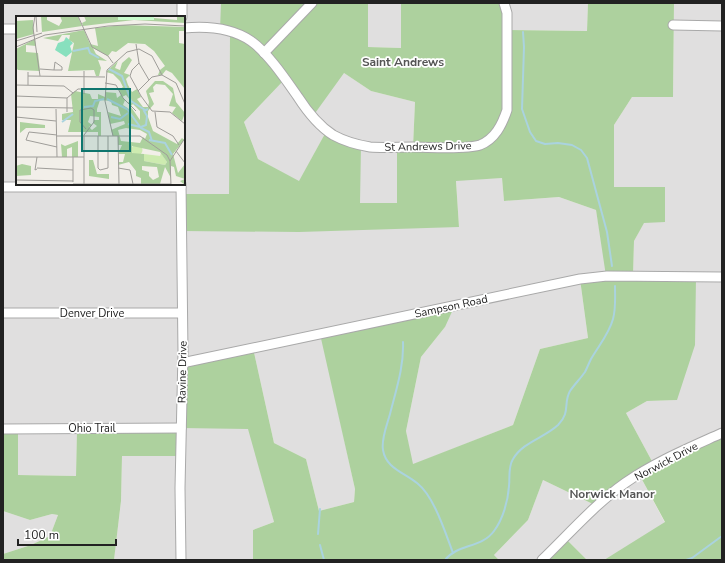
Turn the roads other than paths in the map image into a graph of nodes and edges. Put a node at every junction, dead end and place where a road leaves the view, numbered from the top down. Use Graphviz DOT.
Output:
graph roads {
  1 [pos="182,3"];
  2 [pos="312,3"];
  3 [pos="504,3"];
  4 [pos="182,16"];
  5 [pos="673,25"];
  6 [pos="722,26"];
  7 [pos="185,28"];
  8 [pos="3,29"];
  9 [pos="16,29"];
  10 [pos="264,53"];
  11 [pos="182,186"];
  12 [pos="3,187"];
  13 [pos="722,277"];
  14 [pos="3,313"];
  15 [pos="182,313"];
  16 [pos="182,363"];
  17 [pos="181,428"];
  18 [pos="3,429"];
  19 [pos="722,432"];
  20 [pos="181,560"];
  21 [pos="542,560"];
  1 -- 4 [label="street"];
  2 -- 10 [label="street"];
  3 -- 10 [label="street, St Andrews Drive"];
  5 -- 6 [label="street"];
  7 -- 10 [label="street, St Andrews Drive"];
  8 -- 9 [label="street"];
  11 -- 12 [label="street"];
  11 -- 15 [label="street, Ravine Drive"];
  13 -- 16 [label="street, Sampson Road"];
  14 -- 15 [label="street, Denver Drive"];
  15 -- 16 [label="street, Ravine Drive"];
  16 -- 17 [label="street, Ravine Drive"];
  17 -- 18 [label="street, Ohio Trail"];
  17 -- 20 [label="street, Ravine Drive"];
  19 -- 21 [label="street, Norwick Drive"];
}
